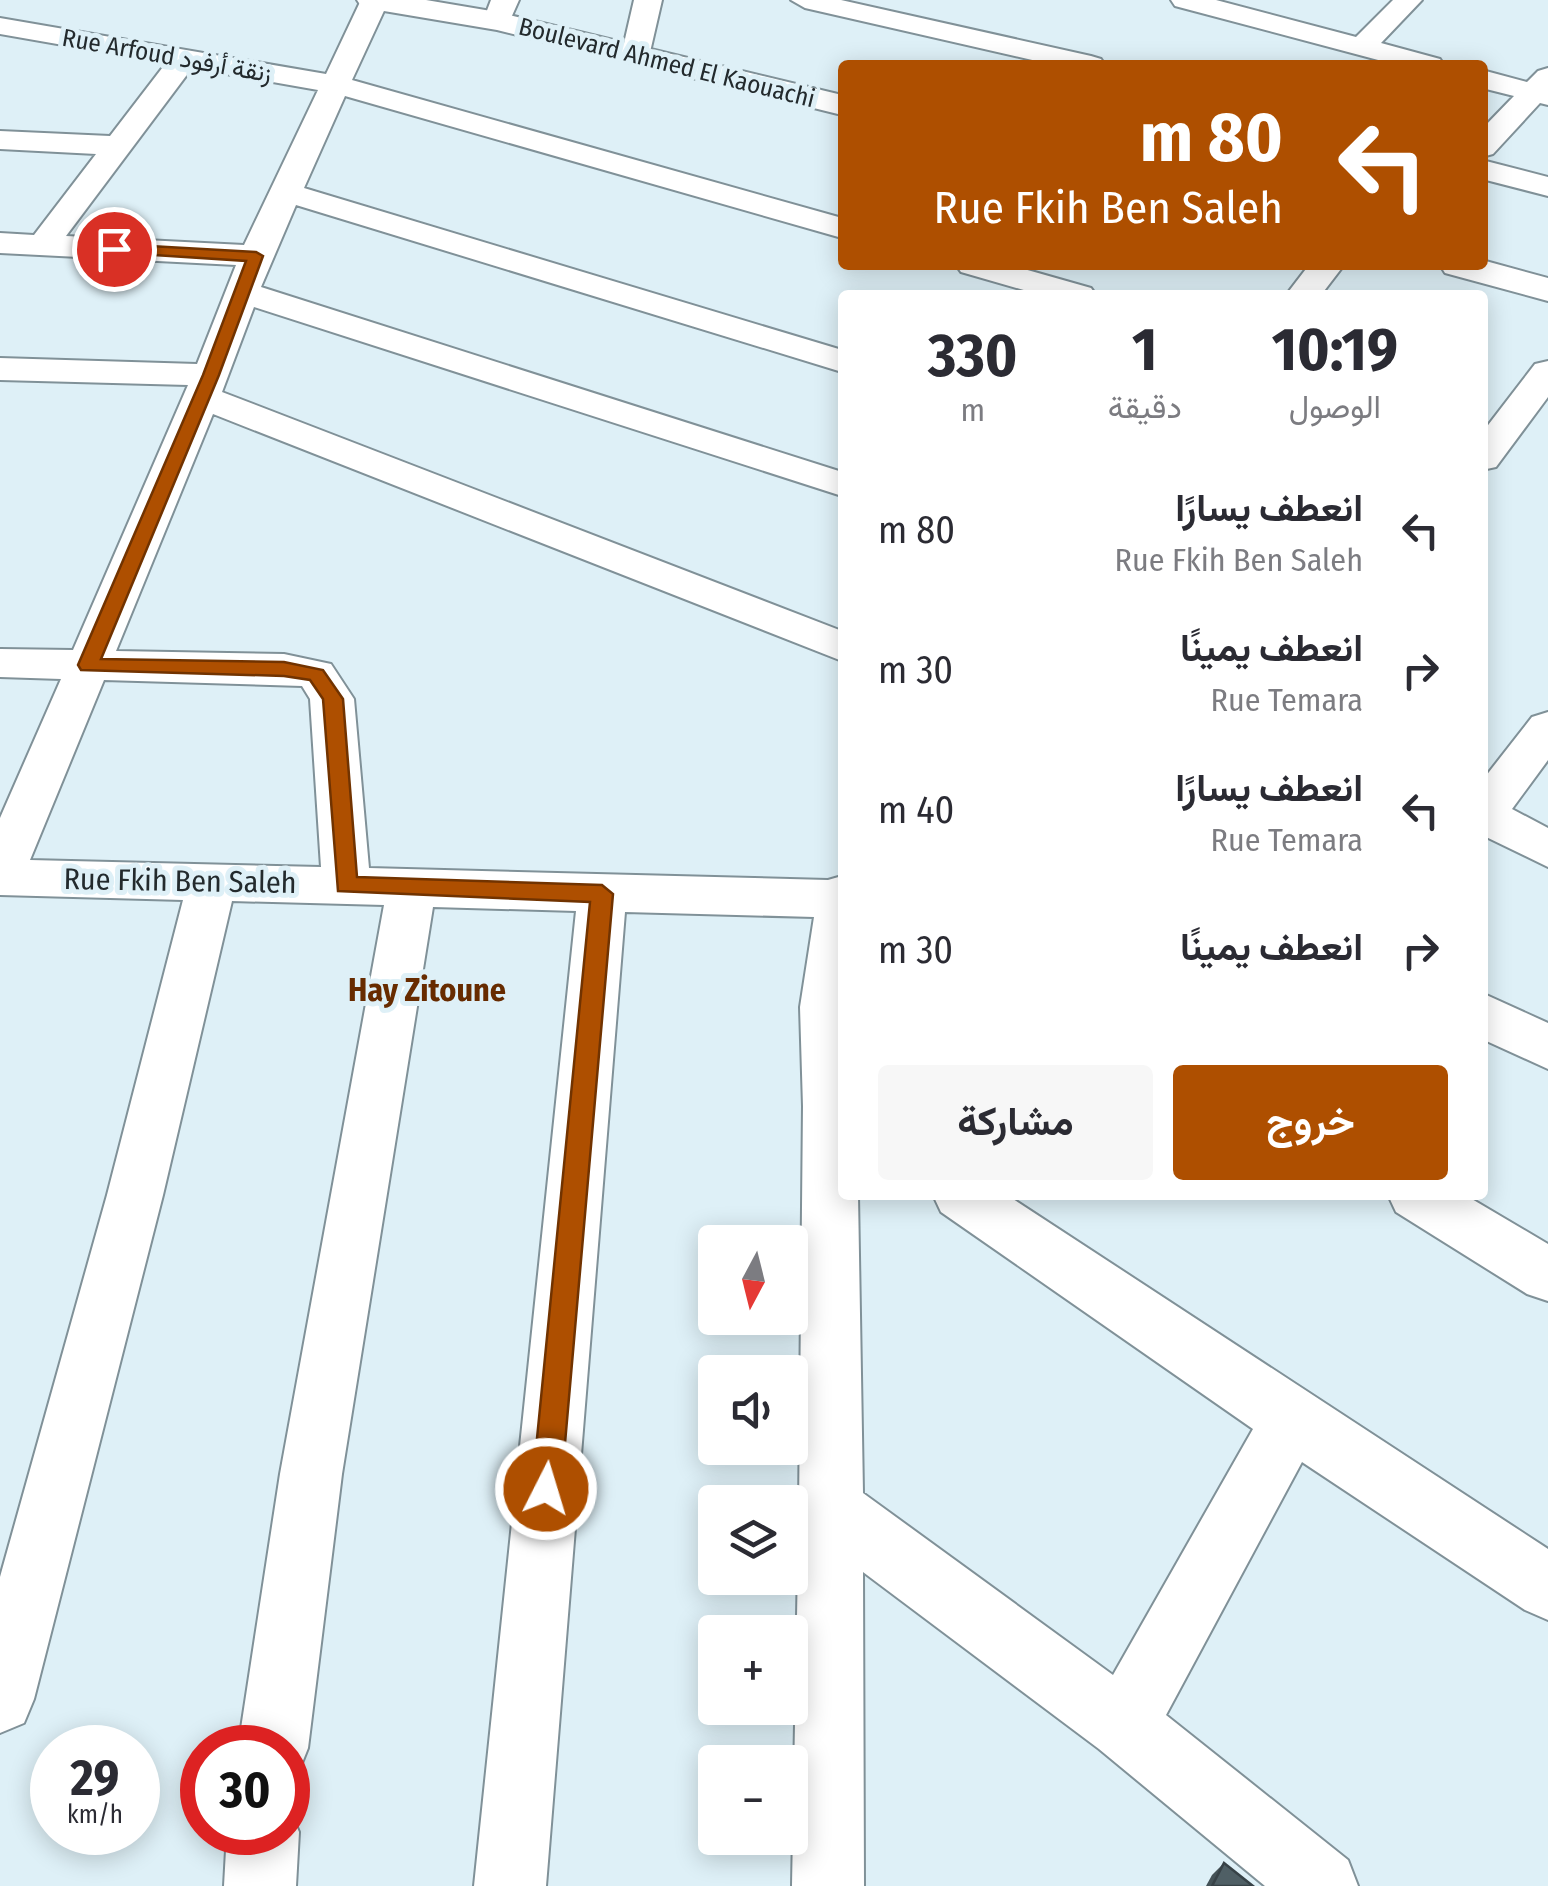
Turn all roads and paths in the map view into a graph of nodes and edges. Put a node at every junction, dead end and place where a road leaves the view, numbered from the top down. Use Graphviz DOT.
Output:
graph roads {
  1 [pos="374,0"];
  2 [pos="648,0"];
  3 [pos="805,0"];
  4 [pos="1185,0"];
  5 [pos="1408,0"];
  6 [pos="501,10"];
  7 [pos="0,26"];
  8 [pos="33,32"];
  9 [pos="1362,47"];
  10 [pos="636,52"];
  11 [pos="11,56"];
  12 [pos="186,57"];
  13 [pos="1069,60"];
  14 [pos="1411,60"];
  15 [pos="1488,80"];
  16 [pos="333,84"];
  17 [pos="1543,88"];
  18 [pos="838,104"];
  19 [pos="0,140"];
  20 [pos="1488,142"];
  21 [pos="118,146"];
  22 [pos="1488,172"];
  23 [pos="1548,187"];
  24 [pos="285,192"];
  25 [pos="838,227"];
  26 [pos="0,243"];
  27 [pos="43,245"];
  28 [pos="256,256"];
  29 [pos="991,270"];
  30 [pos="1323,270"];
  31 [pos="1476,270"];
  32 [pos="1061,290"];
  33 [pos="1307,290"];
  34 [pos="1548,290"];
  35 [pos="242,292"];
  36 [pos="838,361"];
  37 [pos="0,369"];
  38 [pos="1548,372"];
  39 [pos="206,386"];
  40 [pos="1488,451"];
  41 [pos="838,483"];
  42 [pos="838,645"];
  43 [pos="0,662"];
  44 [pos="88,665"];
  45 [pos="1548,728"];
  46 [pos="1488,811"];
  47 [pos="1488,817"];
  48 [pos="1548,849"];
  49 [pos="0,875"];
  50 [pos="212,881"];
  51 [pos="346,885"];
  52 [pos="412,887"];
  53 [pos="602,894"];
  54 [pos="838,897"];
  55 [pos="838,924"];
  56 [pos="1488,1017"];
  57 [pos="1548,1048"];
  58 [pos="836,1110"];
  59 [pos="967,1200"];
  60 [pos="1424,1200"];
  61 [pos="1548,1275"];
  62 [pos="1292,1420"];
  63 [pos="831,1509"];
  64 [pos="1548,1587"];
  65 [pos="0,1700"];
  66 [pos="1123,1724"];
  67 [pos="276,1725"];
  68 [pos="262,1855"];
  69 [pos="260,1886"];
  70 [pos="510,1886"];
  71 [pos="828,1886"];
  72 [pos="1322,1886"];
  1 -- 6 [label="street, Boulevard Ahmed El Kaouachi"];
  1 -- 16 [label="street"];
  2 -- 10 [label="street"];
  3 -- 13 [label="street"];
  4 -- 9 [label="street"];
  5 -- 9 [label="street"];
  6 -- 10 [label="street, Boulevard Ahmed El Kaouachi"];
  7 -- 8 [label="street, Rue Arfoud زنقة أرفود"];
  8 -- 11 [label="street"];
  8 -- 12 [label="street, Rue Arfoud زنقة أرفود"];
  9 -- 14 [label="street"];
  10 -- 18 [label="street, Boulevard Ahmed El Kaouachi"];
  12 -- 16 [label="street, Rue Arfoud زنقة أرفود"];
  12 -- 21 [label="street"];
  15 -- 17 [label="street"];
  16 -- 24 [label="street"];
  16 -- 25 [label="street, Rue Arfoud زنقة أرفود"];
  17 -- 20 [label="street"];
  19 -- 21 [label="street"];
  21 -- 27 [label="street"];
  22 -- 23 [label="street"];
  24 -- 28 [label="street"];
  24 -- 36 [label="street"];
  26 -- 27 [label="street"];
  27 -- 28 [label="street"];
  28 -- 35 [label="street"];
  29 -- 32 [label="street"];
  30 -- 33 [label="street"];
  31 -- 34 [label="street"];
  35 -- 39 [label="street"];
  35 -- 41 [label="street"];
  37 -- 39 [label="street"];
  38 -- 40 [label="street"];
  39 -- 42 [label="street"];
  39 -- 44 [label="street"];
  43 -- 44 [label="street"];
  44 -- 49 [label="street"];
  44 -- 51 [label="street"];
  45 -- 46 [label="street"];
  47 -- 48 [label="street"];
  49 -- 50 [label="street, Rue Fkih Ben Saleh"];
  50 -- 51 [label="street, Rue Fkih Ben Saleh"];
  50 -- 65 [label="street"];
  51 -- 52 [label="street, Rue Fkih Ben Saleh"];
  52 -- 53 [label="street, Rue Fkih Ben Saleh"];
  52 -- 67 [label="street"];
  53 -- 54 [label="street, Rue Fkih Ben Saleh"];
  53 -- 70 [label="street"];
  55 -- 58 [label="street"];
  56 -- 57 [label="street"];
  58 -- 63 [label="street"];
  59 -- 62 [label="street"];
  60 -- 61 [label="street"];
  62 -- 64 [label="street"];
  62 -- 66 [label="street"];
  63 -- 66 [label="street"];
  63 -- 71 [label="street"];
  66 -- 72 [label="street"];
  68 -- 69 [label="street"];
}
